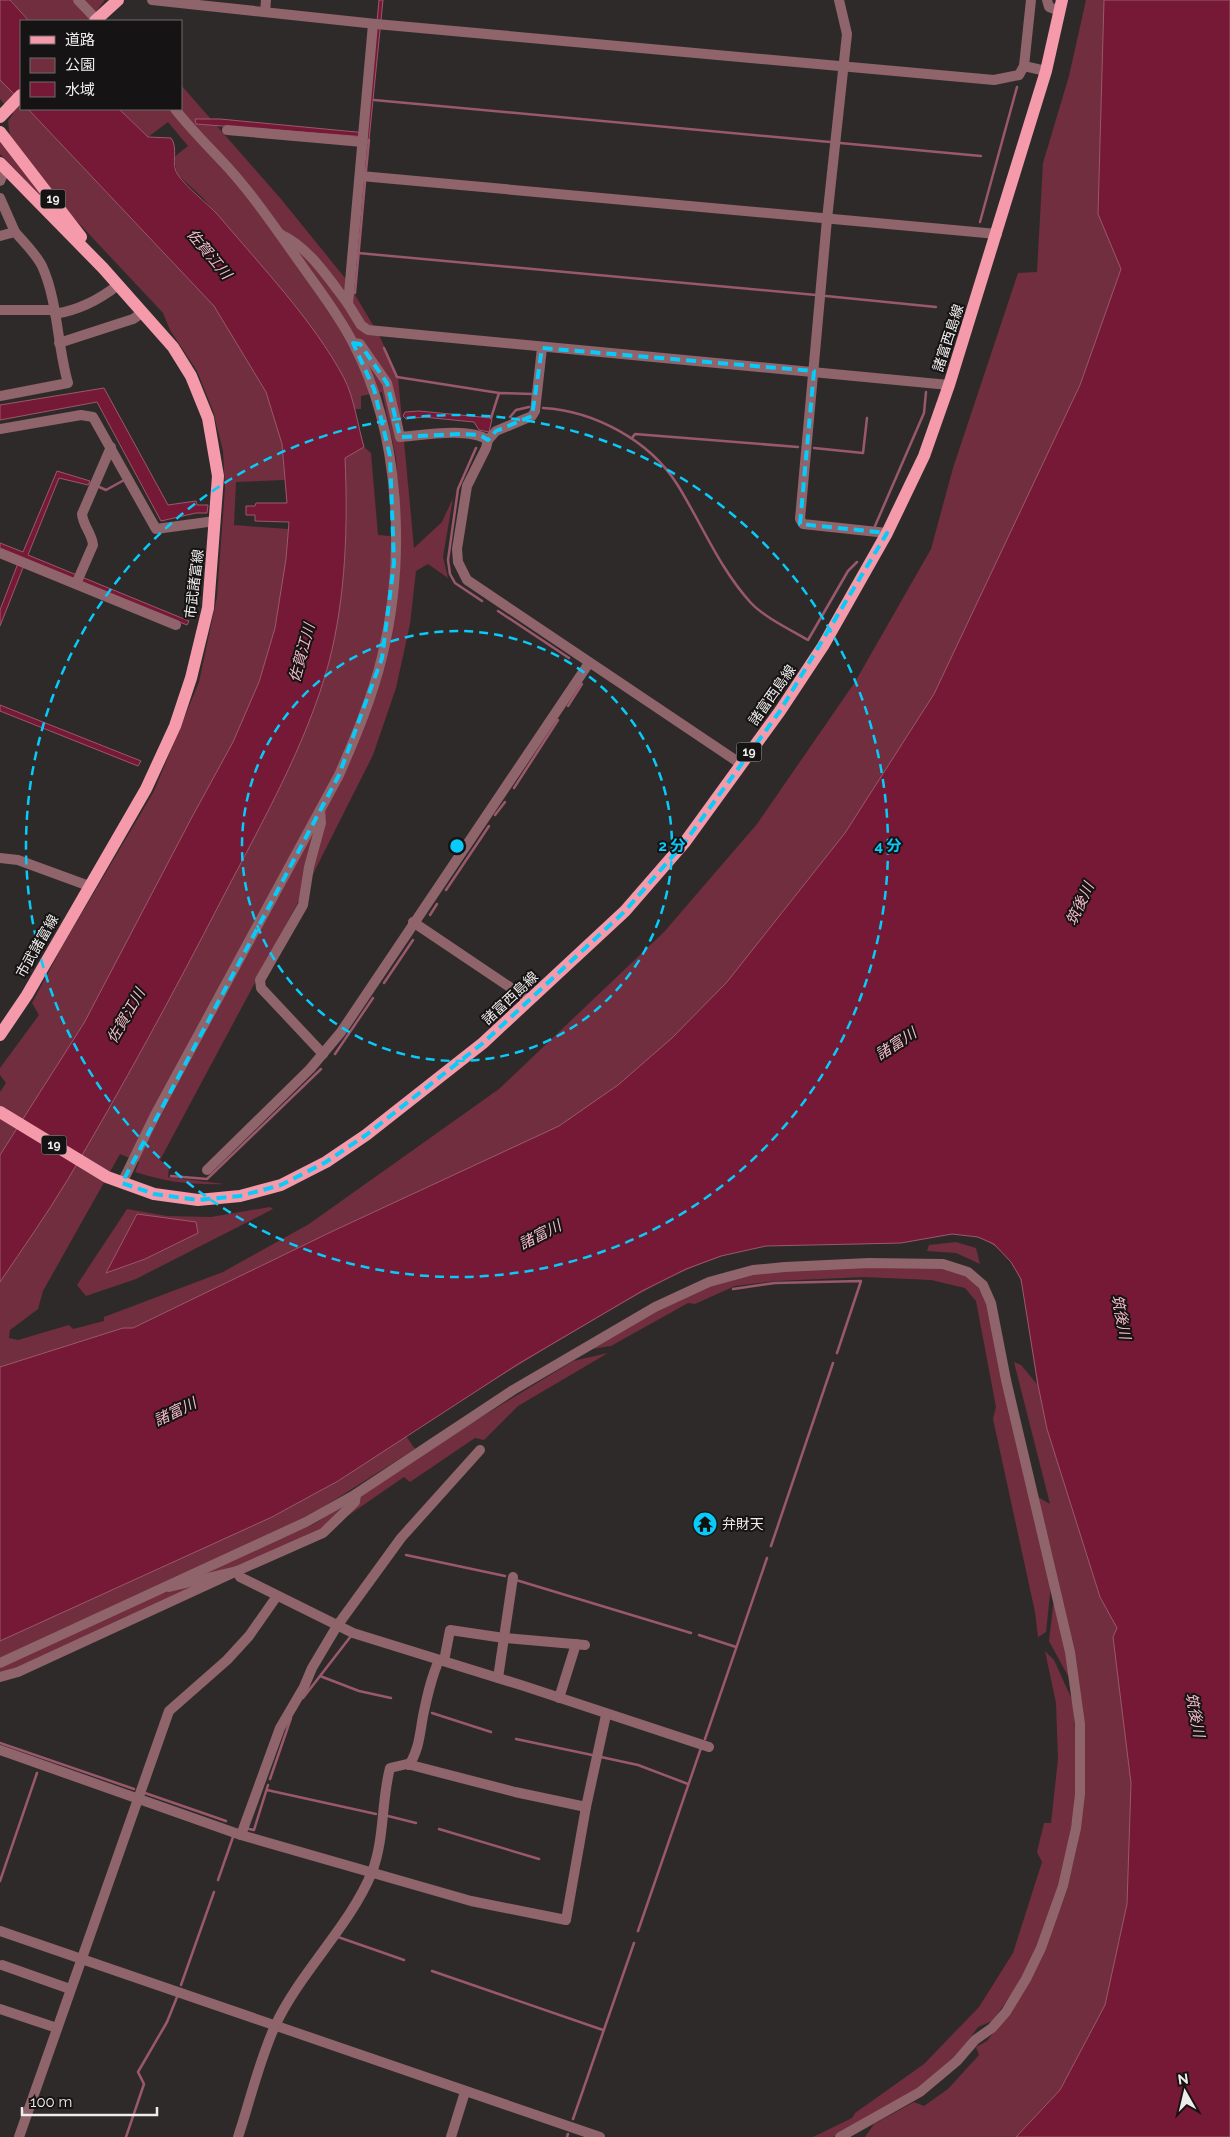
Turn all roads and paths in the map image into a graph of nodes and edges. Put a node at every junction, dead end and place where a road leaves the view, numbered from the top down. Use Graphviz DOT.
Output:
graph roads {
  1 [pos="78,0"];
  2 [pos="118,0"];
  3 [pos="152,0"];
  4 [pos="266,0"];
  5 [pos="839,0"];
  6 [pos="1030,0"];
  7 [pos="1047,0"];
  8 [pos="1061,6"];
  9 [pos="264,12"];
  10 [pos="93,14"];
  11 [pos="377,24"];
  12 [pos="843,66"];
  13 [pos="1024,66"];
  14 [pos="1046,71"];
  15 [pos="20,96"];
  16 [pos="176,110"];
  17 [pos="0,116"];
  18 [pos="227,130"];
  19 [pos="0,132"];
  20 [pos="364,137"];
  21 [pos="2,166"];
  22 [pos="361,176"];
  23 [pos="0,182"];
  24 [pos="0,198"];
  25 [pos="827,219"];
  26 [pos="16,232"];
  27 [pos="279,233"];
  28 [pos="997,234"];
  29 [pos="0,236"];
  30 [pos="103,268"];
  31 [pos="118,285"];
  32 [pos="348,304"];
  33 [pos="0,310"];
  34 [pos="55,312"];
  35 [pos="142,313"];
  36 [pos="353,342"];
  37 [pos="59,343"];
  38 [pos="542,348"];
  39 [pos="814,371"];
  40 [pos="949,385"];
  41 [pos="0,396"];
  42 [pos="0,428"];
  43 [pos="488,440"];
  44 [pos="111,447"];
  45 [pos="215,521"];
  46 [pos="887,533"];
  47 [pos="0,553"];
  48 [pos="77,581"];
  49 [pos="176,625"];
  50 [pos="589,663"];
  51 [pos="741,764"];
  52 [pos="320,810"];
  53 [pos="0,858"];
  54 [pos="89,886"];
  55 [pos="413,922"];
  56 [pos="529,1000"];
  57 [pos="0,1035"];
  58 [pos="323,1054"];
  59 [pos="0,1112"];
  60 [pos="207,1170"];
  61 [pos="122,1183"];
  62 [pos="480,1450"];
  63 [pos="356,1494"];
  64 [pos="236,1571"];
  65 [pos="513,1577"];
  66 [pos="161,1588"];
  67 [pos="277,1596"];
  68 [pos="337,1626"];
  69 [pos="504,1638"];
  70 [pos="442,1660"];
  71 [pos="0,1663"];
  72 [pos="0,1677"];
  73 [pos="498,1678"];
  74 [pos="559,1698"];
  75 [pos="606,1715"];
  76 [pos="709,1747"];
  77 [pos="0,1750"];
  78 [pos="409,1765"];
  79 [pos="137,1798"];
  80 [pos="586,1806"];
  81 [pos="241,1835"];
  82 [pos="372,1871"];
  83 [pos="0,1931"];
  84 [pos="81,1959"];
  85 [pos="2,1965"];
  86 [pos="70,1989"];
  87 [pos="0,2009"];
  88 [pos="276,2026"];
  89 [pos="57,2028"];
  90 [pos="466,2092"];
  91 [pos="593,2136"];
  92 [pos="20,2137"];
  93 [pos="238,2137"];
  94 [pos="450,2137"];
  95 [pos="840,2137"];
  1 -- 10 [label="street"];
  2 -- 10 [label="main road"];
  3 -- 9 [label="street"];
  4 -- 9 [label="street"];
  5 -- 12 [label="street"];
  6 -- 13 [label="street"];
  7 -- 8 [label="street"];
  8 -- 14 [label="main road, 諸富西島線 / 19"];
  9 -- 11 [label="street"];
  11 -- 12 [label="street"];
  11 -- 20 [label="street"];
  12 -- 13 [label="street"];
  12 -- 25 [label="street"];
  13 -- 14 [label="street"];
  14 -- 28 [label="main road, 諸富西島線 / 19"];
  15 -- 17 [label="main road"];
  16 -- 27 [label="street"];
  18 -- 20 [label="street"];
  19 -- 30 [label="main road, 19"];
  20 -- 22 [label="street"];
  21 -- 23 [label="street"];
  21 -- 30 [label="main road, 市武諸富線"];
  22 -- 25 [label="street"];
  22 -- 32 [label="street"];
  24 -- 26 [label="street"];
  25 -- 28 [label="street"];
  25 -- 39 [label="street"];
  26 -- 29 [label="street"];
  26 -- 34 [label="street"];
  27 -- 32 [label="street"];
  27 -- 36 [label="street"];
  28 -- 40 [label="main road, 諸富西島線 / 19"];
  30 -- 31 [label="main road, 市武諸富線"];
  31 -- 34 [label="street"];
  31 -- 35 [label="main road, 市武諸富線"];
  32 -- 38 [label="street"];
  33 -- 34 [label="street"];
  34 -- 37 [label="street"];
  35 -- 37 [label="street"];
  35 -- 45 [label="main road, 市武諸富線"];
  36 -- 43 [label="street"];
  36 -- 52 [label="street"];
  37 -- 41 [label="street"];
  38 -- 39 [label="street"];
  38 -- 43 [label="street"];
  39 -- 40 [label="street"];
  39 -- 46 [label="street"];
  40 -- 46 [label="main road, 諸富西島線 / 19"];
  42 -- 44 [label="street"];
  43 -- 50 [label="street"];
  44 -- 45 [label="street"];
  44 -- 48 [label="street"];
  45 -- 54 [label="main road, 市武諸富線"];
  46 -- 51 [label="main road, 諸富西島線 / 19"];
  47 -- 48 [label="street"];
  48 -- 49 [label="street"];
  50 -- 51 [label="street"];
  50 -- 55 [label="street"];
  51 -- 56 [label="main road, 諸富西島線 / 19"];
  52 -- 58 [label="street"];
  52 -- 61 [label="street"];
  53 -- 54 [label="street"];
  54 -- 57 [label="main road, 市武諸富線"];
  55 -- 56 [label="street"];
  55 -- 58 [label="street"];
  56 -- 61 [label="main road, 諸富西島線 / 19"];
  58 -- 60 [label="street"];
  59 -- 61 [label="main road, 諸富西島線 / 19"];
  62 -- 68 [label="street"];
  63 -- 64 [label="street"];
  63 -- 66 [label="street"];
  63 -- 95 [label="street"];
  64 -- 66 [label="street"];
  64 -- 67 [label="street"];
  64 -- 72 [label="street"];
  65 -- 69 [label="street"];
  66 -- 71 [label="street"];
  67 -- 68 [label="street"];
  67 -- 79 [label="street"];
  68 -- 70 [label="street"];
  68 -- 81 [label="street"];
  69 -- 70 [label="street"];
  69 -- 73 [label="street"];
  69 -- 74 [label="street"];
  70 -- 73 [label="street"];
  70 -- 78 [label="street"];
  73 -- 74 [label="street"];
  74 -- 75 [label="street"];
  75 -- 76 [label="street"];
  75 -- 80 [label="street"];
  77 -- 79 [label="street"];
  78 -- 80 [label="street"];
  78 -- 82 [label="street"];
  79 -- 81 [label="street"];
  79 -- 84 [label="street"];
  80 -- 82 [label="street"];
  81 -- 82 [label="street"];
  82 -- 88 [label="street"];
  83 -- 84 [label="street"];
  84 -- 86 [label="street"];
  84 -- 88 [label="street"];
  85 -- 86 [label="street"];
  86 -- 89 [label="street"];
  87 -- 89 [label="street"];
  88 -- 90 [label="street"];
  88 -- 93 [label="street"];
  89 -- 92 [label="street"];
  90 -- 91 [label="street"];
  90 -- 94 [label="street"];
}
